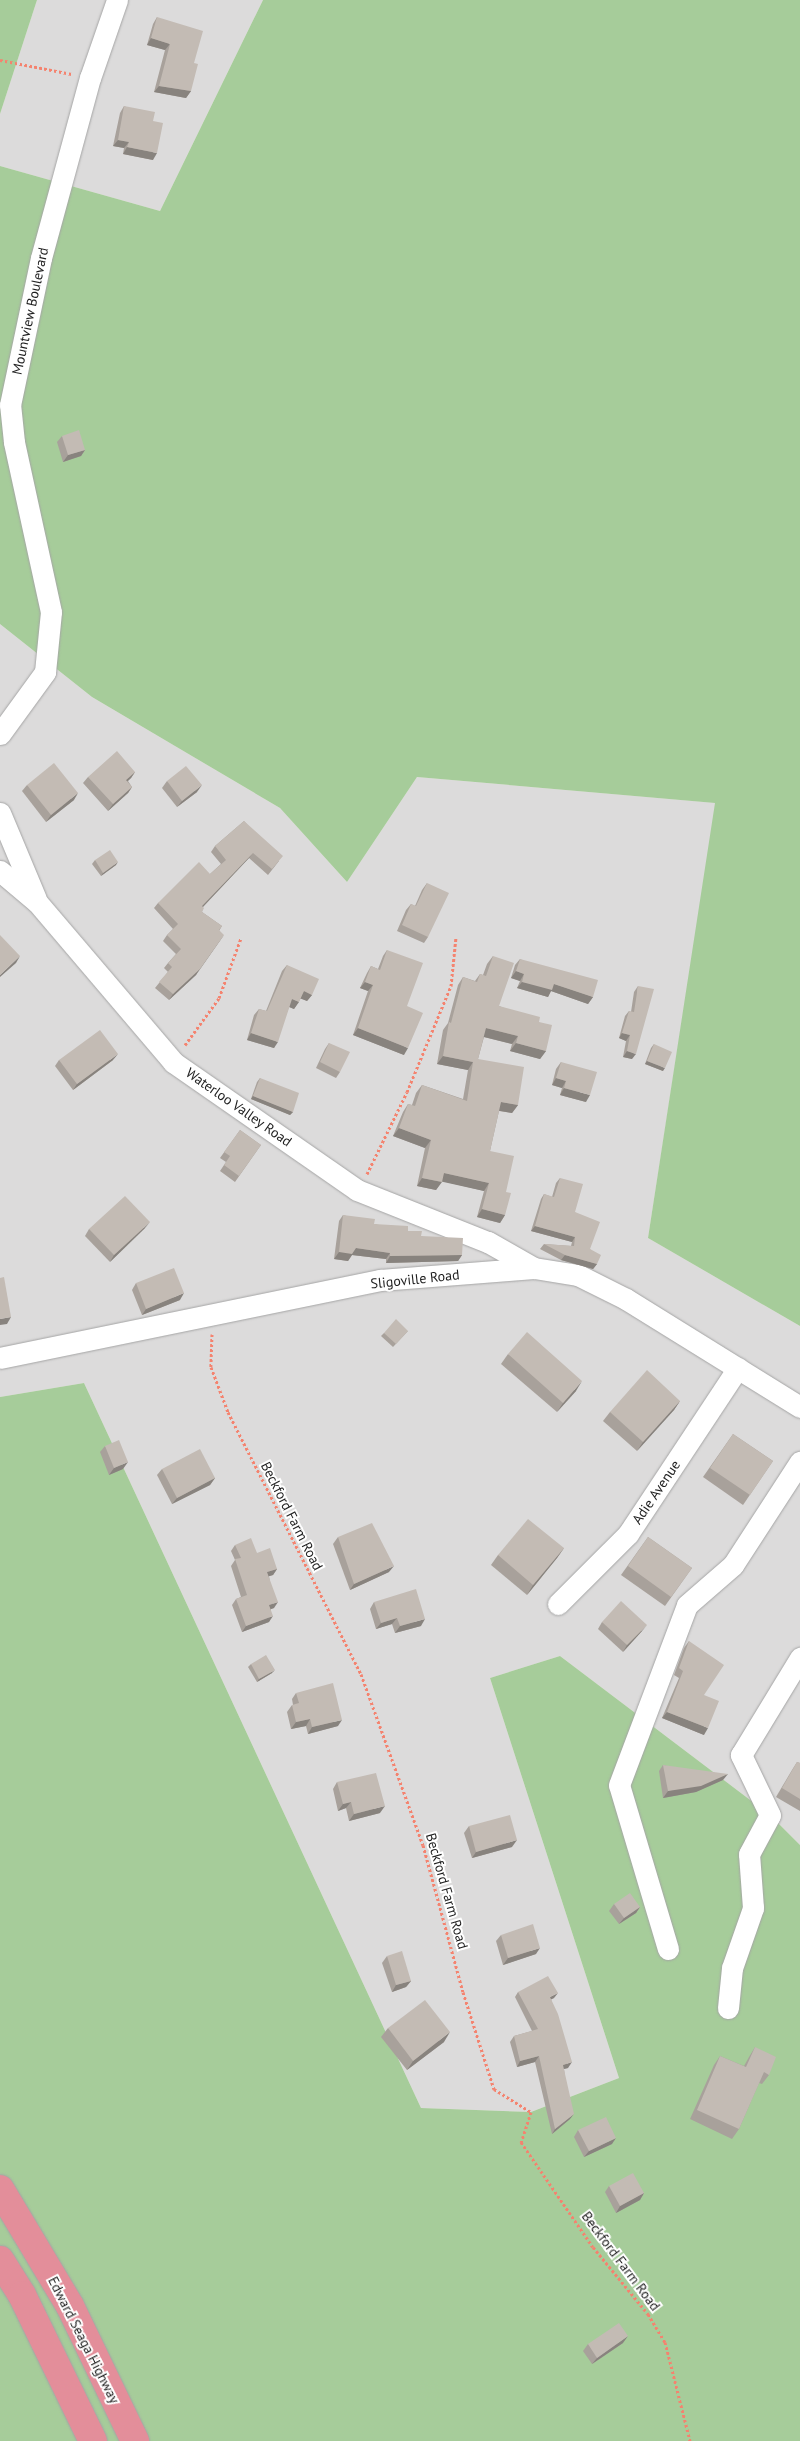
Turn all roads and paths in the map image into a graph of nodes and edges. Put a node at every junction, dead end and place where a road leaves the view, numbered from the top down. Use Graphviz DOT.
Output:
graph roads {
  1 [pos="117,0"];
  2 [pos="0,60"];
  3 [pos="90,78"];
  4 [pos="0,734"];
  5 [pos="0,813"];
  6 [pos="0,872"];
  7 [pos="37,902"];
  8 [pos="456,937"];
  9 [pos="242,938"];
  10 [pos="173,1062"];
  11 [pos="357,1190"];
  12 [pos="534,1268"];
  13 [pos="216,1314"];
  14 [pos="0,1358"];
  15 [pos="738,1368"];
  16 [pos="800,1407"];
  17 [pos="800,1462"];
  18 [pos="558,1604"];
  19 [pos="800,1658"];
  20 [pos="668,1949"];
  21 [pos="728,2008"];
  22 [pos="0,2189"];
  23 [pos="0,2260"];
  24 [pos="93,2441"];
  25 [pos="135,2441"];
  26 [pos="690,2441"];
  1 -- 3 [label="street, Mountview Boulevard"];
  2 -- 3 [label="path"];
  3 -- 4 [label="street, Mountview Boulevard"];
  5 -- 7 [label="street"];
  6 -- 7 [label="street, Waterloo Valley Road"];
  7 -- 10 [label="street, Waterloo Valley Road"];
  8 -- 11 [label="path"];
  9 -- 10 [label="path"];
  10 -- 11 [label="street, Waterloo Valley Road"];
  11 -- 12 [label="street, Waterloo Valley Road"];
  12 -- 13 [label="street, Sligoville Road"];
  12 -- 15 [label="street, Sligoville Road"];
  13 -- 14 [label="street, Sligoville Road"];
  13 -- 26 [label="path, Beckford Farm Road"];
  15 -- 16 [label="street, Sligoville Road"];
  15 -- 18 [label="street, Adie Avenue"];
  17 -- 20 [label="street"];
  19 -- 21 [label="street"];
  22 -- 25 [label="highway, Edward Seaga Highway"];
  23 -- 24 [label="highway"];
}
